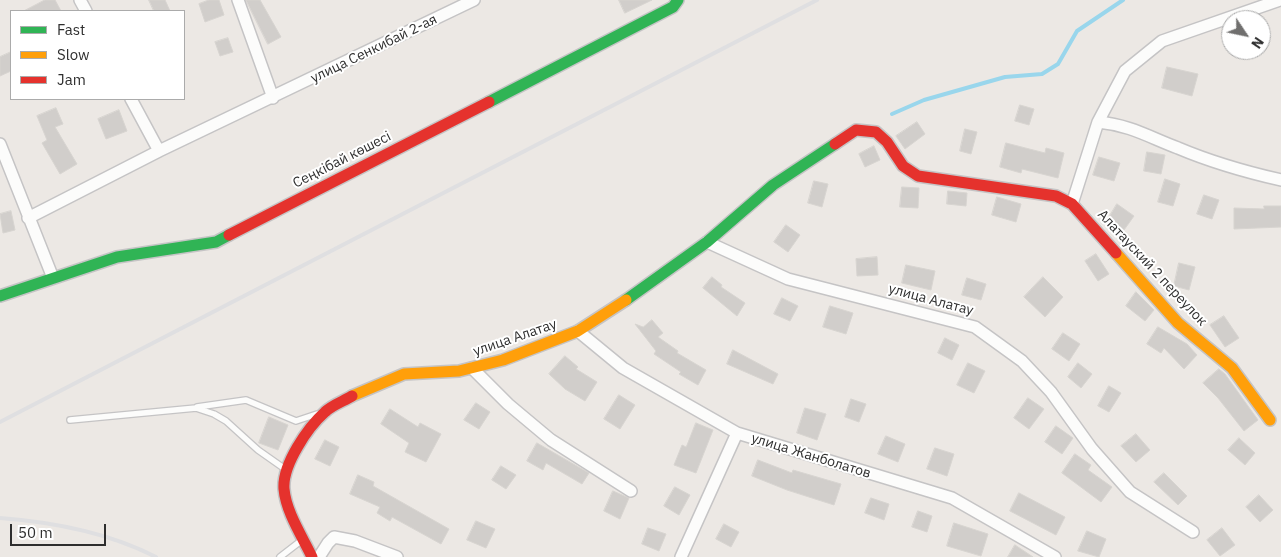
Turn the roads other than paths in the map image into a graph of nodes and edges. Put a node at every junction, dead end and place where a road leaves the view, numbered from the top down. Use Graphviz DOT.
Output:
graph roads {
  1 [pos="238,0"];
  2 [pos="474,0"];
  3 [pos="678,0"];
  4 [pos="1280,0"];
  5 [pos="273,98"];
  6 [pos="133,100"];
  7 [pos="1098,122"];
  8 [pos="0,144"];
  9 [pos="159,151"];
  10 [pos="1281,180"];
  11 [pos="1072,204"];
  12 [pos="28,218"];
  13 [pos="707,242"];
  14 [pos="53,278"];
  15 [pos="0,296"];
  16 [pos="578,331"];
  17 [pos="472,368"];
  18 [pos="196,408"];
  19 [pos="326,412"];
  20 [pos="70,420"];
  21 [pos="1270,420"];
  22 [pos="737,433"];
  23 [pos="286,470"];
  24 [pos="631,491"];
  25 [pos="1194,532"];
  26 [pos="304,539"];
  27 [pos="280,557"];
  28 [pos="312,557"];
  29 [pos="319,557"];
  30 [pos="397,557"];
  31 [pos="681,557"];
  32 [pos="1055,557"];
  1 -- 5 [label="street"];
  2 -- 5 [label="street, улица Сенкибай 2-ая"];
  3 -- 14 [label="street, Сеңкібай көшесі"];
  4 -- 7 [label="street"];
  5 -- 9 [label="street, улица Сенкибай 2-ая"];
  6 -- 9 [label="street"];
  7 -- 10 [label="street"];
  7 -- 11 [label="street"];
  8 -- 12 [label="street"];
  9 -- 12 [label="street, улица Сенкибай 2-ая"];
  11 -- 13 [label="street, улица Алатау"];
  11 -- 21 [label="street, Алатауский 2 переулок"];
  12 -- 14 [label="street"];
  13 -- 16 [label="street, улица Алатау"];
  13 -- 25 [label="street, улица Алатау"];
  14 -- 15 [label="street, Сеңкібай көшесі"];
  16 -- 17 [label="street, улица Алатау"];
  16 -- 22 [label="street, улица Жанболатов"];
  17 -- 19 [label="street, улица Алатау"];
  17 -- 24 [label="street"];
  18 -- 19 [label="lane"];
  18 -- 20 [label="lane"];
  18 -- 23 [label="lane"];
  19 -- 23 [label="street, улица Алатау"];
  22 -- 31 [label="street"];
  22 -- 32 [label="street, улица Жанболатов"];
  23 -- 26 [label="street, улица Алатау"];
  26 -- 27 [label="lane"];
  26 -- 28 [label="street, улица Алатау"];
  29 -- 30 [label="street"];
}
